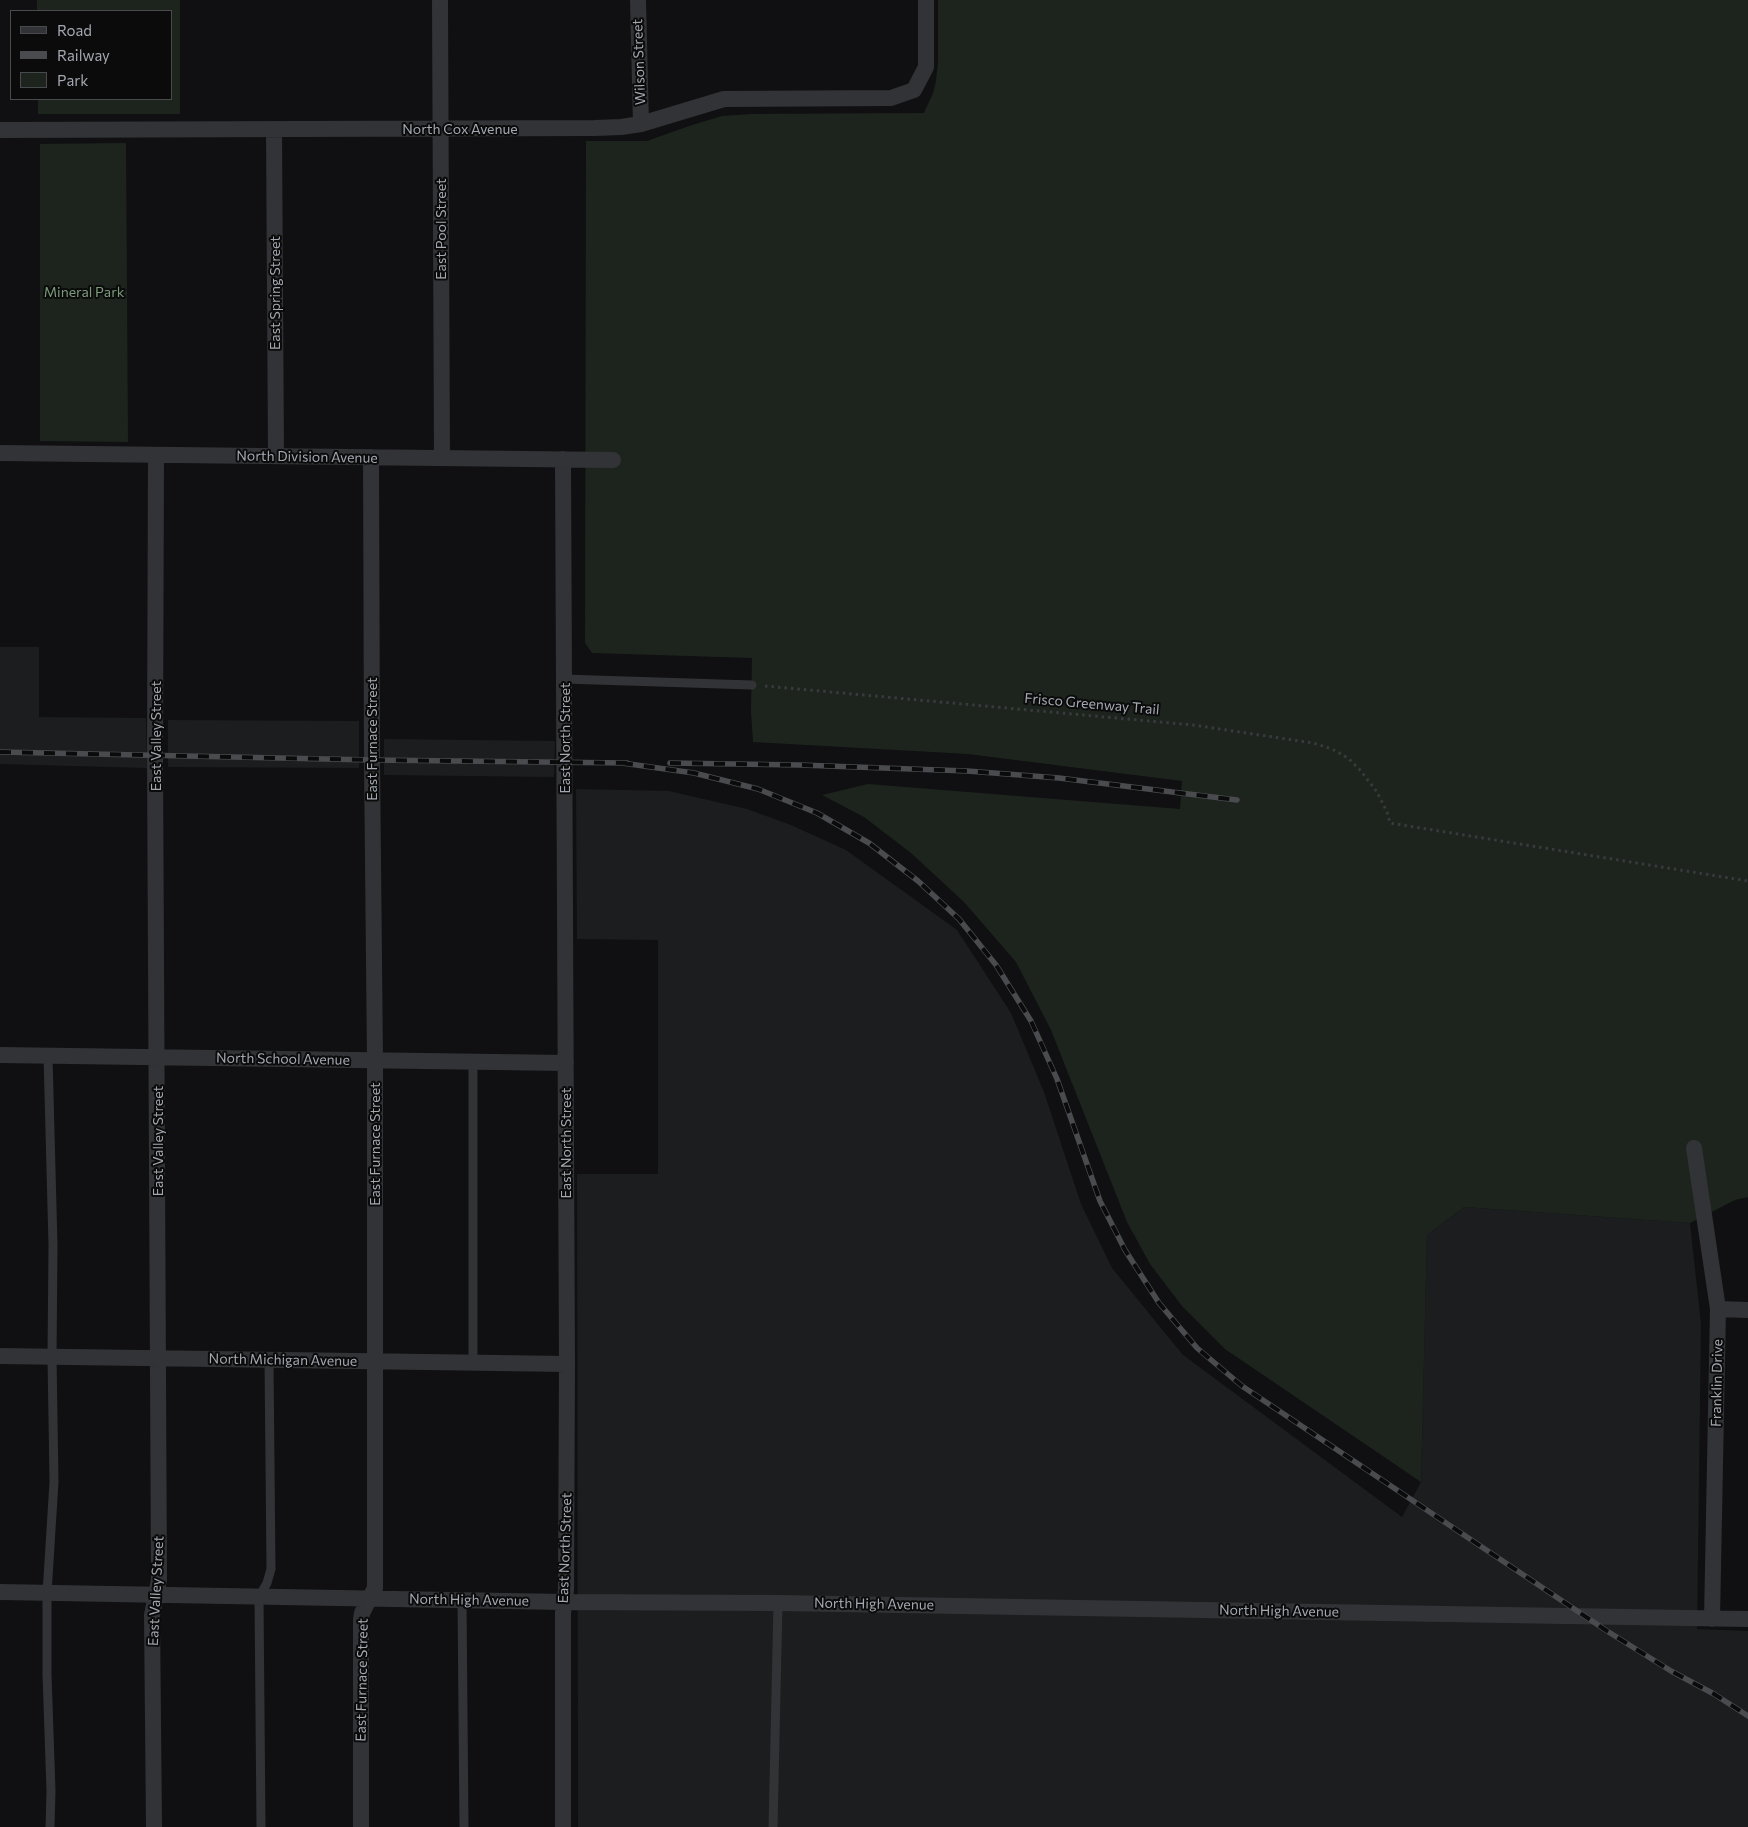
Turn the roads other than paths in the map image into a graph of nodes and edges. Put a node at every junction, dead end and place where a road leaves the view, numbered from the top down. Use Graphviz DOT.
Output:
graph roads {
  1 [pos="440,0"];
  2 [pos="638,0"];
  3 [pos="926,0"];
  4 [pos="641,124"];
  5 [pos="274,129"];
  6 [pos="440,129"];
  7 [pos="0,130"];
  8 [pos="0,453"];
  9 [pos="156,455"];
  10 [pos="276,456"];
  11 [pos="371,457"];
  12 [pos="442,458"];
  13 [pos="564,459"];
  14 [pos="613,460"];
  15 [pos="564,679"];
  16 [pos="752,685"];
  17 [pos="0,1055"];
  18 [pos="48,1056"];
  19 [pos="158,1057"];
  20 [pos="375,1061"];
  21 [pos="472,1062"];
  22 [pos="566,1063"];
  23 [pos="1694,1148"];
  24 [pos="1718,1309"];
  25 [pos="1748,1310"];
  26 [pos="0,1356"];
  27 [pos="52,1357"];
  28 [pos="159,1359"];
  29 [pos="269,1360"];
  30 [pos="375,1362"];
  31 [pos="473,1363"];
  32 [pos="567,1364"];
  33 [pos="0,1592"];
  34 [pos="47,1593"];
  35 [pos="156,1595"];
  36 [pos="259,1597"];
  37 [pos="369,1598"];
  38 [pos="462,1600"];
  39 [pos="563,1602"];
  40 [pos="778,1603"];
  41 [pos="1712,1618"];
  42 [pos="1748,1619"];
  43 [pos="50,1827"];
  44 [pos="154,1827"];
  45 [pos="262,1827"];
  46 [pos="361,1827"];
  47 [pos="464,1827"];
  48 [pos="564,1827"];
  49 [pos="774,1827"];
  1 -- 6 [label="street, East Pool Street"];
  2 -- 4 [label="street, Wilson Street"];
  3 -- 4 [label="street, North Cox Avenue"];
  4 -- 6 [label="street, North Cox Avenue"];
  5 -- 6 [label="street, North Cox Avenue"];
  5 -- 7 [label="street, North Cox Avenue"];
  5 -- 10 [label="street, East Spring Street"];
  6 -- 12 [label="street, East Pool Street"];
  8 -- 9 [label="street, North Division Avenue"];
  9 -- 10 [label="street, North Division Avenue"];
  9 -- 19 [label="street, East Valley Street"];
  10 -- 11 [label="street, North Division Avenue"];
  11 -- 12 [label="street, North Division Avenue"];
  11 -- 20 [label="street, East Furnace Street"];
  12 -- 13 [label="street, North Division Avenue"];
  13 -- 14 [label="street, North Division Avenue"];
  13 -- 15 [label="street, East North Street"];
  15 -- 16 [label="lane"];
  15 -- 22 [label="street, East North Street"];
  17 -- 18 [label="street, North School Avenue"];
  18 -- 19 [label="street, North School Avenue"];
  18 -- 27 [label="lane"];
  19 -- 20 [label="street, North School Avenue"];
  19 -- 28 [label="street, East Valley Street"];
  20 -- 21 [label="street, North School Avenue"];
  20 -- 30 [label="street, East Furnace Street"];
  21 -- 22 [label="street, North School Avenue"];
  21 -- 31 [label="lane"];
  22 -- 32 [label="street, East North Street"];
  23 -- 24 [label="street, Franklin Drive"];
  24 -- 25 [label="street"];
  24 -- 41 [label="street, Franklin Drive"];
  26 -- 27 [label="street, North Michigan Avenue"];
  27 -- 28 [label="street, North Michigan Avenue"];
  27 -- 34 [label="lane"];
  28 -- 29 [label="street, North Michigan Avenue"];
  28 -- 35 [label="street, East Valley Street"];
  29 -- 30 [label="street, North Michigan Avenue"];
  29 -- 36 [label="lane"];
  30 -- 31 [label="street, North Michigan Avenue"];
  30 -- 37 [label="street, East Furnace Street"];
  31 -- 32 [label="street, North Michigan Avenue"];
  32 -- 39 [label="street, East North Street"];
  33 -- 34 [label="street, North High Avenue"];
  34 -- 35 [label="street, North High Avenue"];
  34 -- 43 [label="lane"];
  35 -- 36 [label="street, North High Avenue"];
  35 -- 44 [label="street, East Valley Street"];
  36 -- 37 [label="street, North High Avenue"];
  36 -- 45 [label="lane"];
  37 -- 38 [label="street, North High Avenue"];
  37 -- 46 [label="street, East Furnace Street"];
  38 -- 39 [label="street, North High Avenue"];
  38 -- 47 [label="lane"];
  39 -- 40 [label="street, North High Avenue"];
  39 -- 48 [label="street, East North Street"];
  40 -- 41 [label="street, North High Avenue"];
  40 -- 49 [label="lane"];
  41 -- 42 [label="street, North High Avenue"];
}
